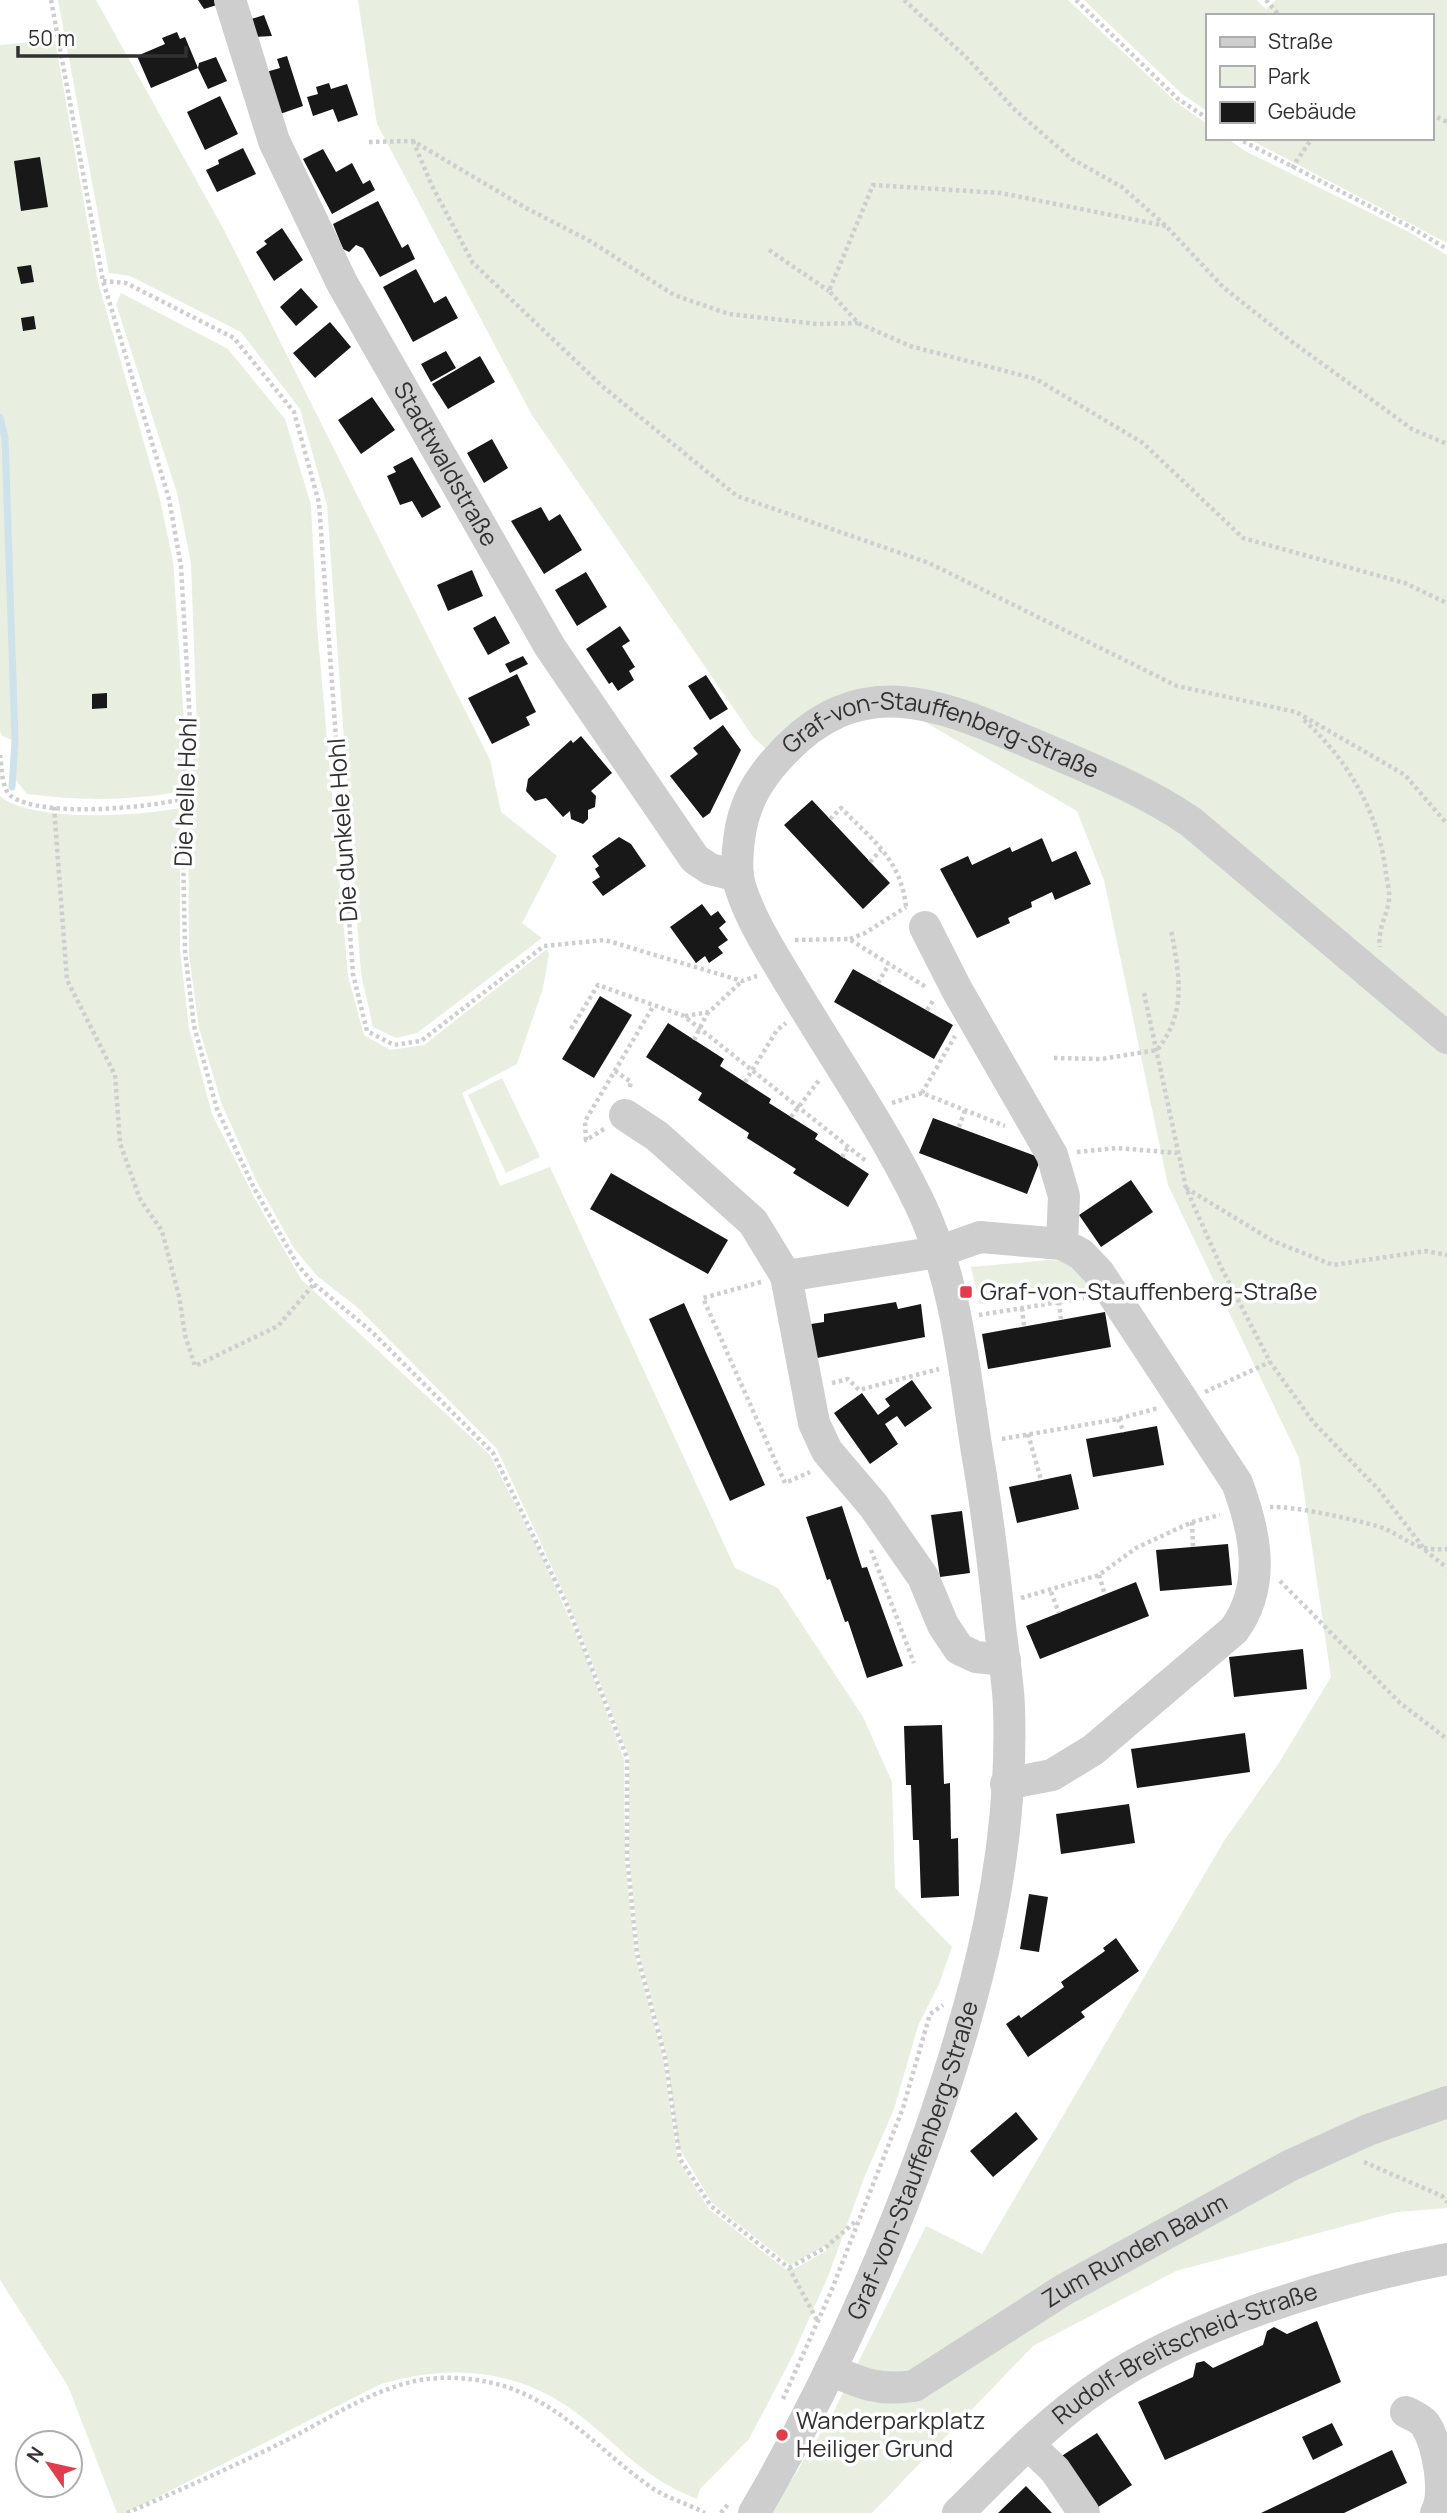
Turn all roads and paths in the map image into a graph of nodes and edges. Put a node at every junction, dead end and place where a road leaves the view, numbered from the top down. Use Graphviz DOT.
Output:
graph roads {
  1 [pos="51,0"];
  2 [pos="230,0"];
  3 [pos="904,0"];
  4 [pos="1076,0"];
  5 [pos="1266,0"];
  6 [pos="1278,14"];
  7 [pos="1206,117"];
  8 [pos="1241,140"];
  9 [pos="1311,140"];
  10 [pos="414,141"];
  11 [pos="369,142"];
  12 [pos="1292,167"];
  13 [pos="1166,226"];
  14 [pos="1447,249"];
  15 [pos="768,250"];
  16 [pos="103,281"];
  17 [pos="829,291"];
  18 [pos="859,323"];
  19 [pos="1447,444"];
  20 [pos="1447,603"];
  21 [pos="1296,712"];
  22 [pos="0,755"];
  23 [pos="182,799"];
  24 [pos="54,807"];
  25 [pos="830,819"];
  26 [pos="1447,824"];
  27 [pos="881,850"];
  28 [pos="870,862"];
  29 [pos="738,876"];
  30 [pos="916,917"];
  31 [pos="1171,929"];
  32 [pos="849,939"];
  33 [pos="774,955"];
  34 [pos="889,964"];
  35 [pos="742,981"];
  36 [pos="878,983"];
  37 [pos="1385,983"];
  38 [pos="1144,993"];
  39 [pos="654,1005"];
  40 [pos="805,1009"];
  41 [pos="969,1010"];
  42 [pos="709,1012"];
  43 [pos="684,1016"];
  44 [pos="700,1028"];
  45 [pos="571,1030"];
  46 [pos="1447,1038"];
  47 [pos="694,1040"];
  48 [pos="1157,1050"];
  49 [pos="1054,1058"];
  50 [pos="840,1063"];
  51 [pos="752,1070"];
  52 [pos="615,1071"];
  53 [pos="744,1082"];
  54 [pos="922,1093"];
  55 [pos="798,1107"];
  56 [pos="965,1110"];
  57 [pos="868,1111"];
  58 [pos="625,1115"];
  59 [pos="791,1118"];
  60 [pos="959,1128"];
  61 [pos="848,1147"];
  62 [pos="1048,1148"];
  63 [pos="1177,1153"];
  64 [pos="842,1157"];
  65 [pos="895,1157"];
  66 [pos="1186,1188"];
  67 [pos="1062,1244"];
  68 [pos="938,1252"];
  69 [pos="1447,1255"];
  70 [pos="774,1279"];
  71 [pos="314,1284"];
  72 [pos="1112,1293"];
  73 [pos="1059,1302"];
  74 [pos="1023,1308"];
  75 [pos="954,1319"];
  76 [pos="1061,1320"];
  77 [pos="1024,1326"];
  78 [pos="1270,1362"];
  79 [pos="962,1363"];
  80 [pos="808,1390"];
  81 [pos="1185,1401"];
  82 [pos="1118,1419"];
  83 [pos="1124,1432"];
  84 [pos="1028,1434"];
  85 [pos="999,1440"];
  86 [pos="821,1467"];
  87 [pos="1041,1480"];
  88 [pos="1247,1508"];
  89 [pos="1192,1522"];
  90 [pos="869,1547"];
  91 [pos="1193,1547"];
  92 [pos="1447,1549"];
  93 [pos="1426,1551"];
  94 [pos="1256,1556"];
  95 [pos="1447,1568"];
  96 [pos="1099,1575"];
  97 [pos="1051,1592"];
  98 [pos="1105,1595"];
  99 [pos="1032,1597"];
  100 [pos="1059,1613"];
  101 [pos="1005,1660"];
  102 [pos="914,1663"];
  103 [pos="1447,1739"];
  104 [pos="1006,1784"];
  105 [pos="978,1979"];
  106 [pos="1447,2102"];
  107 [pos="1331,2147"];
  108 [pos="1445,2196"];
  109 [pos="1447,2202"];
  110 [pos="859,2217"];
  111 [pos="1447,2259"];
  112 [pos="789,2268"];
  113 [pos="830,2370"];
  114 [pos="1406,2412"];
  115 [pos="1028,2444"];
  116 [pos="1440,2512"];
  117 [pos="127,2513"];
  118 [pos="705,2513"];
  119 [pos="754,2513"];
  120 [pos="958,2513"];
  121 [pos="1084,2513"];
  1 -- 16 [label="path, Die helle Hohl"];
  2 -- 29 [label="street, Stadtwaldstraße"];
  3 -- 13 [label="path"];
  4 -- 7 [label="path"];
  5 -- 6 [label="path"];
  8 -- 12 [label="path"];
  9 -- 12 [label="path"];
  10 -- 11 [label="path"];
  10 -- 18 [label="path"];
  10 -- 21 [label="path"];
  12 -- 14 [label="path"];
  13 -- 17 [label="path"];
  13 -- 19 [label="path"];
  15 -- 17 [label="path"];
  16 -- 23 [label="path, Die helle Hohl"];
  16 -- 35 [label="path, Die dunkele Hohl"];
  17 -- 18 [label="path"];
  18 -- 20 [label="path"];
  21 -- 26 [label="path"];
  21 -- 37 [label="path"];
  22 -- 24 [label="path"];
  23 -- 24 [label="path"];
  23 -- 71 [label="path, Die helle Hohl"];
  24 -- 71 [label="path"];
  25 -- 27 [label="path"];
  27 -- 28 [label="path"];
  27 -- 30 [label="path"];
  29 -- 33 [label="street, Graf-von-Stauffenberg-Straße"];
  29 -- 37 [label="street, Graf-von-Stauffenberg-Straße"];
  30 -- 32 [label="path"];
  30 -- 41 [label="street"];
  31 -- 48 [label="path"];
  32 -- 33 [label="path"];
  32 -- 34 [label="path"];
  33 -- 35 [label="path"];
  33 -- 40 [label="street, Graf-von-Stauffenberg-Straße"];
  34 -- 36 [label="path"];
  34 -- 41 [label="path"];
  35 -- 42 [label="path"];
  37 -- 46 [label="street, Graf-von-Stauffenberg-Straße"];
  38 -- 48 [label="path"];
  39 -- 43 [label="path"];
  39 -- 45 [label="path"];
  39 -- 52 [label="path"];
  40 -- 50 [label="street, Graf-von-Stauffenberg-Straße"];
  40 -- 51 [label="path"];
  41 -- 54 [label="path"];
  41 -- 62 [label="street"];
  42 -- 43 [label="path"];
  42 -- 44 [label="path"];
  43 -- 44 [label="path"];
  44 -- 47 [label="path"];
  44 -- 51 [label="path"];
  48 -- 49 [label="path"];
  48 -- 63 [label="path"];
  50 -- 55 [label="path"];
  50 -- 57 [label="street, Graf-von-Stauffenberg-Straße"];
  51 -- 53 [label="path"];
  51 -- 55 [label="path"];
  52 -- 58 [label="path"];
  52 -- 58 [label="path"];
  54 -- 56 [label="path"];
  54 -- 57 [label="path"];
  55 -- 59 [label="path"];
  55 -- 61 [label="path"];
  56 -- 60 [label="path"];
  56 -- 62 [label="path"];
  57 -- 65 [label="street, Graf-von-Stauffenberg-Straße"];
  58 -- 70 [label="street"];
  61 -- 64 [label="path"];
  61 -- 65 [label="path"];
  62 -- 63 [label="path"];
  62 -- 67 [label="street"];
  63 -- 66 [label="path"];
  65 -- 68 [label="street, Graf-von-Stauffenberg-Straße"];
  66 -- 69 [label="path"];
  66 -- 78 [label="path"];
  67 -- 68 [label="street"];
  67 -- 72 [label="street"];
  68 -- 70 [label="street"];
  68 -- 75 [label="street, Graf-von-Stauffenberg-Straße"];
  70 -- 80 [label="street"];
  70 -- 86 [label="path"];
  71 -- 112 [label="path, Die helle Hohl"];
  72 -- 73 [label="path"];
  72 -- 81 [label="street"];
  73 -- 74 [label="path"];
  73 -- 76 [label="path"];
  74 -- 75 [label="path"];
  74 -- 77 [label="path"];
  75 -- 79 [label="street, Graf-von-Stauffenberg-Straße"];
  78 -- 81 [label="path"];
  78 -- 93 [label="path"];
  79 -- 80 [label="path"];
  79 -- 101 [label="street, Graf-von-Stauffenberg-Straße"];
  80 -- 101 [label="street"];
  81 -- 82 [label="path"];
  81 -- 88 [label="street"];
  82 -- 83 [label="path"];
  82 -- 84 [label="path"];
  84 -- 85 [label="path"];
  84 -- 87 [label="path"];
  88 -- 89 [label="path"];
  88 -- 93 [label="path"];
  88 -- 94 [label="street"];
  89 -- 91 [label="path"];
  89 -- 96 [label="path"];
  90 -- 102 [label="path"];
  92 -- 93 [label="path"];
  93 -- 95 [label="path"];
  94 -- 103 [label="path"];
  94 -- 104 [label="street"];
  96 -- 97 [label="path"];
  96 -- 98 [label="path"];
  97 -- 99 [label="path"];
  97 -- 100 [label="path"];
  101 -- 104 [label="street, Graf-von-Stauffenberg-Straße"];
  104 -- 105 [label="street, Graf-von-Stauffenberg-Straße"];
  105 -- 110 [label="path"];
  105 -- 113 [label="street, Graf-von-Stauffenberg-Straße"];
  106 -- 107 [label="street, Zum Runden Baum"];
  107 -- 108 [label="path"];
  107 -- 113 [label="street, Zum Runden Baum"];
  108 -- 109 [label="path"];
  110 -- 112 [label="path"];
  110 -- 112 [label="path"];
  111 -- 115 [label="street, Rudolf-Breitscheid-Straße"];
  113 -- 119 [label="street, Graf-von-Stauffenberg-Straße"];
  114 -- 116 [label="street"];
  115 -- 120 [label="street, Rudolf-Breitscheid-Straße"];
  115 -- 121 [label="street"];
  117 -- 118 [label="path"];
}
